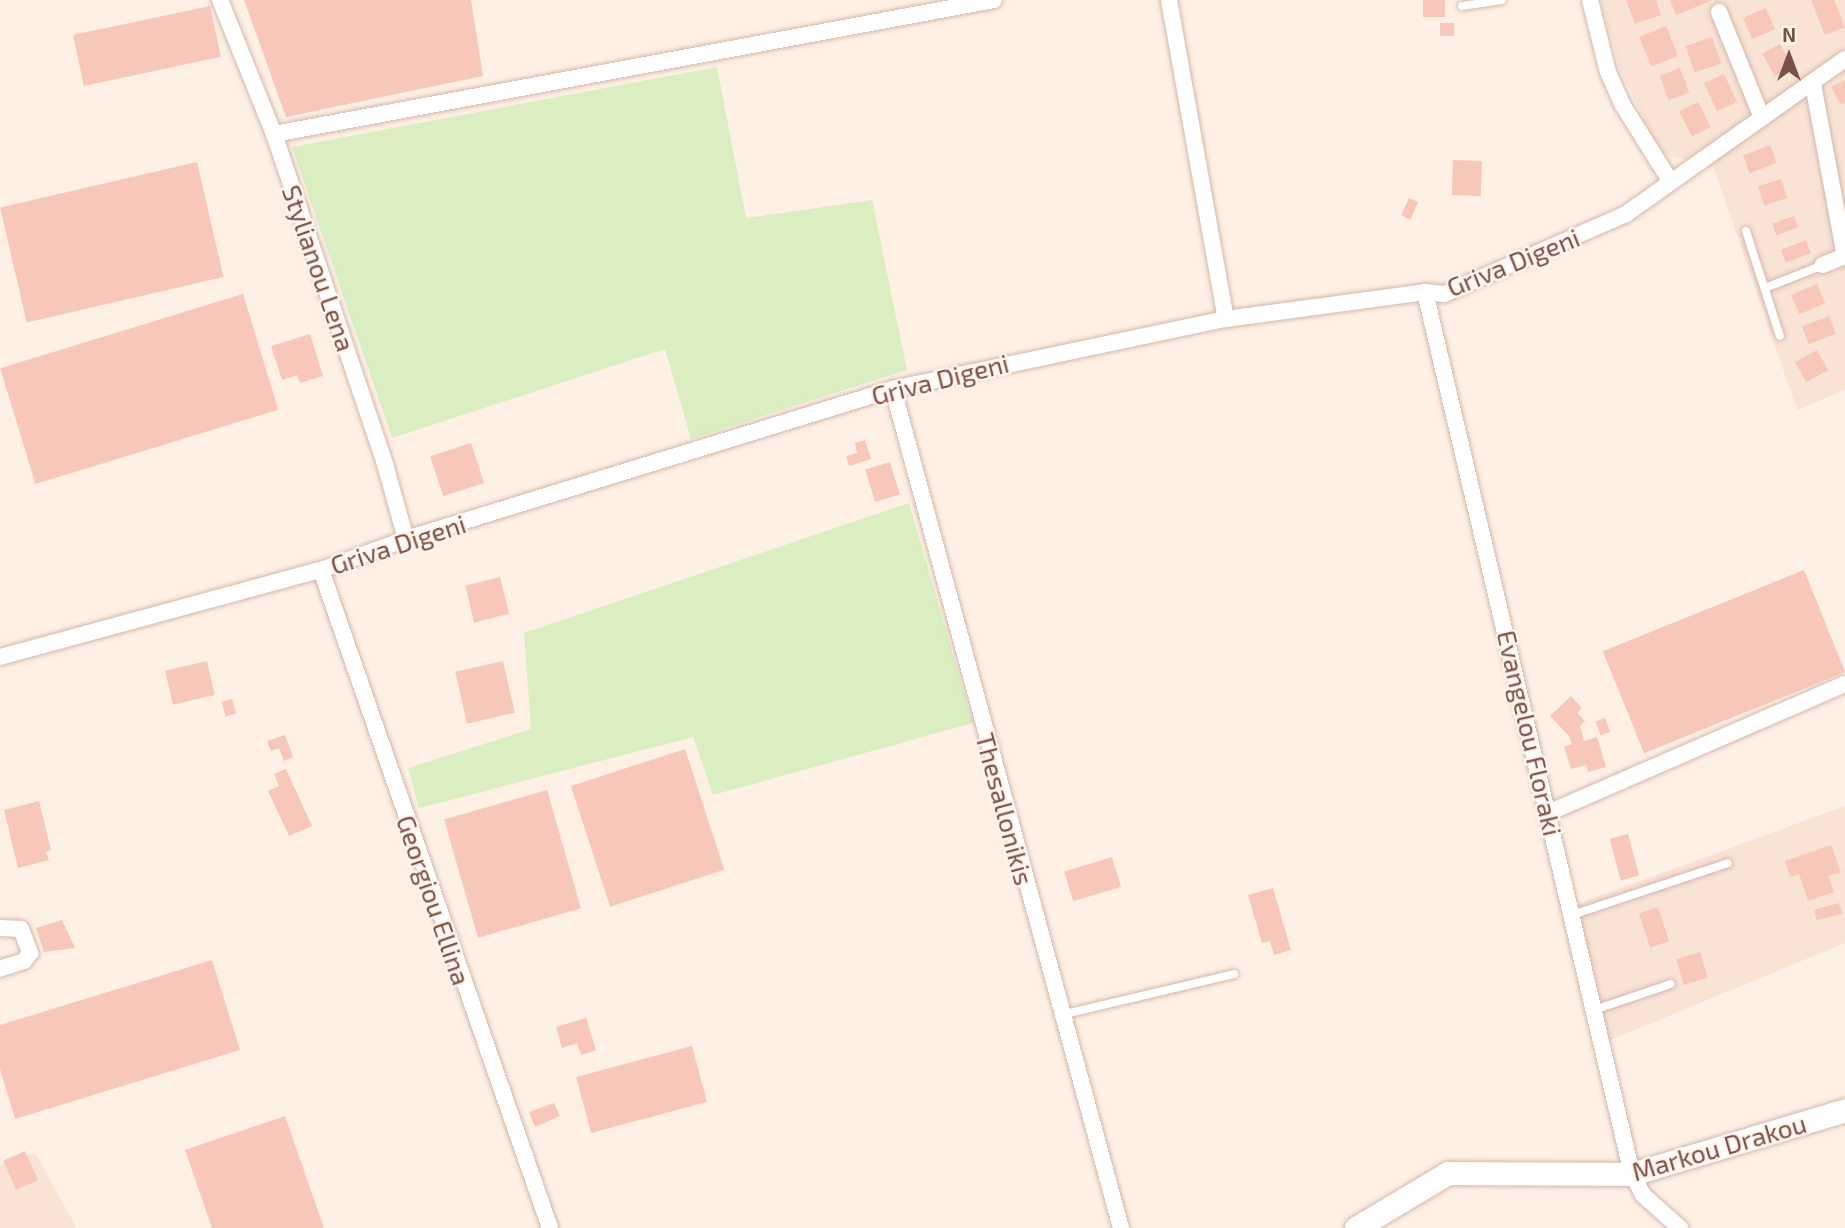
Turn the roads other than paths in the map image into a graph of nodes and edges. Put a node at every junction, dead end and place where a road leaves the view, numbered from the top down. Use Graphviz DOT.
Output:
graph roads {
  1 [pos="220,0"];
  2 [pos="995,0"];
  3 [pos="1169,0"];
  4 [pos="1502,0"];
  5 [pos="1590,0"];
  6 [pos="1462,6"];
  7 [pos="1719,12"];
  8 [pos="1845,59"];
  9 [pos="1813,84"];
  10 [pos="1762,118"];
  11 [pos="274,134"];
  12 [pos="1669,179"];
  13 [pos="1746,231"];
  14 [pos="1823,265"];
  15 [pos="1765,288"];
  16 [pos="1425,292"];
  17 [pos="1226,319"];
  18 [pos="1780,336"];
  19 [pos="893,389"];
  20 [pos="406,539"];
  21 [pos="321,570"];
  22 [pos="0,657"];
  23 [pos="1845,684"];
  24 [pos="1548,813"];
  25 [pos="1728,863"];
  26 [pos="1572,915"];
  27 [pos="0,928"];
  28 [pos="0,969"];
  29 [pos="1234,974"];
  30 [pos="1671,984"];
  31 [pos="1594,1010"];
  32 [pos="1061,1016"];
  33 [pos="1845,1110"];
  34 [pos="1632,1174"];
  35 [pos="550,1228"];
  36 [pos="1121,1228"];
  37 [pos="1356,1228"];
  38 [pos="1680,1228"];
  1 -- 11 [label="street, Stylianou Lena"];
  2 -- 11 [label="street"];
  3 -- 17 [label="street"];
  4 -- 6 [label="lane"];
  5 -- 12 [label="street"];
  7 -- 10 [label="street"];
  8 -- 9 [label="street, Griva Digeni"];
  9 -- 10 [label="street, Griva Digeni"];
  9 -- 14 [label="street"];
  10 -- 12 [label="street, Griva Digeni"];
  11 -- 20 [label="street, Stylianou Lena"];
  12 -- 16 [label="street, Griva Digeni"];
  13 -- 15 [label="lane"];
  14 -- 15 [label="lane"];
  15 -- 18 [label="lane"];
  16 -- 17 [label="street, Griva Digeni"];
  16 -- 24 [label="street, Evangelou Floraki"];
  17 -- 19 [label="street, Griva Digeni"];
  19 -- 20 [label="street, Griva Digeni"];
  19 -- 32 [label="street, Thesallonikis"];
  20 -- 21 [label="street, Griva Digeni"];
  21 -- 22 [label="street, Griva Digeni"];
  21 -- 35 [label="street, Georgiou Ellina"];
  23 -- 24 [label="street"];
  24 -- 26 [label="street, Evangelou Floraki"];
  25 -- 26 [label="lane"];
  26 -- 31 [label="street, Evangelou Floraki"];
  27 -- 28 [label="street"];
  29 -- 32 [label="lane"];
  30 -- 31 [label="lane"];
  31 -- 34 [label="street, Evangelou Floraki"];
  32 -- 36 [label="street, Thesallonikis"];
  33 -- 34 [label="street, Markou Drakou"];
  34 -- 37 [label="street, Markou Drakou"];
  34 -- 38 [label="street"];
}
